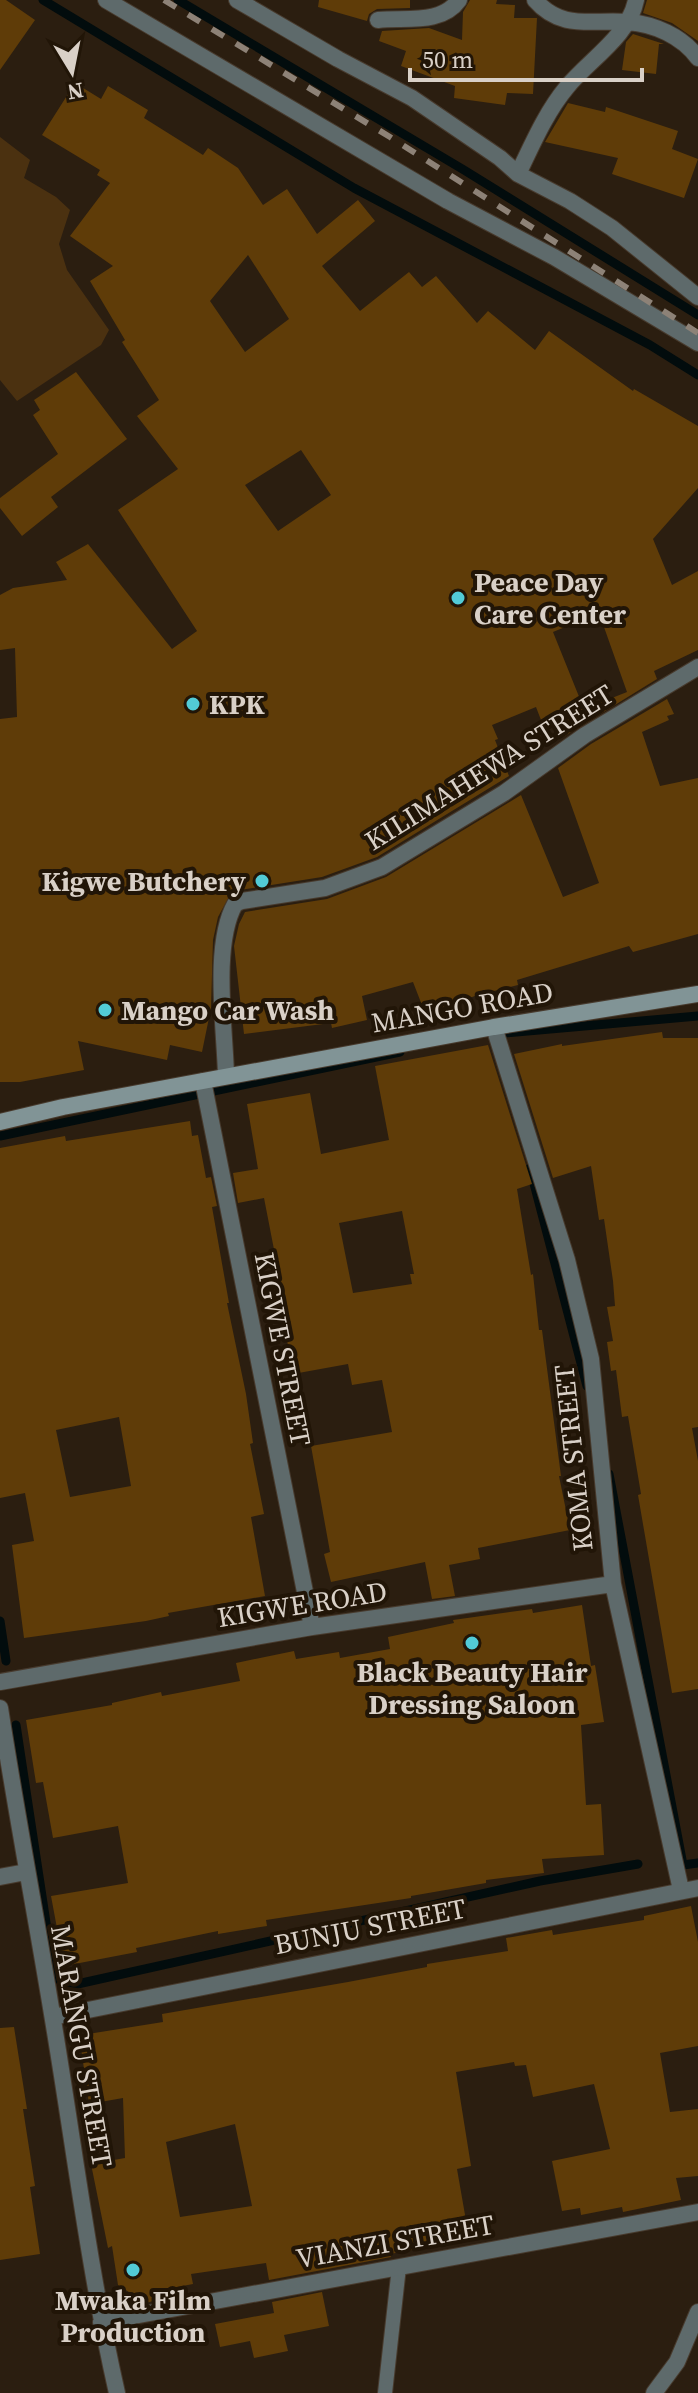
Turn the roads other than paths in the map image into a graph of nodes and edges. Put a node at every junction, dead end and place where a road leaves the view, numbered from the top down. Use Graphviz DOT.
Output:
graph roads {
  1 [pos="106,0"];
  2 [pos="237,0"];
  3 [pos="459,0"];
  4 [pos="535,0"];
  5 [pos="636,0"];
  6 [pos="378,20"];
  7 [pos="629,22"];
  8 [pos="698,58"];
  9 [pos="518,174"];
  10 [pos="698,297"];
  11 [pos="698,343"];
  12 [pos="698,667"];
  13 [pos="698,994"];
  14 [pos="494,1027"];
  15 [pos="226,1076"];
  16 [pos="203,1081"];
  17 [pos="0,1122"];
  18 [pos="613,1584"];
  19 [pos="312,1627"];
  20 [pos="0,1682"];
  21 [pos="0,1708"];
  22 [pos="26,1872"];
  23 [pos="0,1877"];
  24 [pos="698,1888"];
  25 [pos="681,1890"];
  26 [pos="53,2017"];
  27 [pos="698,2212"];
  28 [pos="399,2267"];
  29 [pos="698,2312"];
  30 [pos="101,2322"];
  31 [pos="117,2393"];
  32 [pos="385,2393"];
  33 [pos="654,2393"];
  1 -- 11 [label="street"];
  2 -- 9 [label="street"];
  3 -- 6 [label="street"];
  4 -- 7 [label="street"];
  5 -- 7 [label="street"];
  7 -- 8 [label="street"];
  7 -- 9 [label="street"];
  9 -- 10 [label="street"];
  12 -- 15 [label="street, KILIMAHEWA STREET"];
  13 -- 14 [label="street, MANGO ROAD"];
  14 -- 15 [label="street, MANGO ROAD"];
  14 -- 18 [label="street, KOMA STREET"];
  15 -- 16 [label="street, MANGO ROAD"];
  16 -- 17 [label="street, MANGO ROAD"];
  16 -- 19 [label="street, KIGWE STREET"];
  18 -- 19 [label="street, KIGWE ROAD"];
  18 -- 25 [label="street, KOMA STREET"];
  19 -- 20 [label="street, KIGWE ROAD"];
  21 -- 22 [label="street, MARANGU STREET"];
  22 -- 23 [label="street"];
  22 -- 26 [label="street, MARANGU STREET"];
  24 -- 25 [label="street, BUNJU STREET"];
  25 -- 26 [label="street, BUNJU STREET"];
  26 -- 30 [label="street, MARANGU STREET"];
  27 -- 28 [label="street, VIANZI STREET"];
  28 -- 30 [label="street, VIANZI STREET"];
  28 -- 32 [label="lane"];
  29 -- 33 [label="street"];
  30 -- 31 [label="street, MARANGU STREET"];
}
